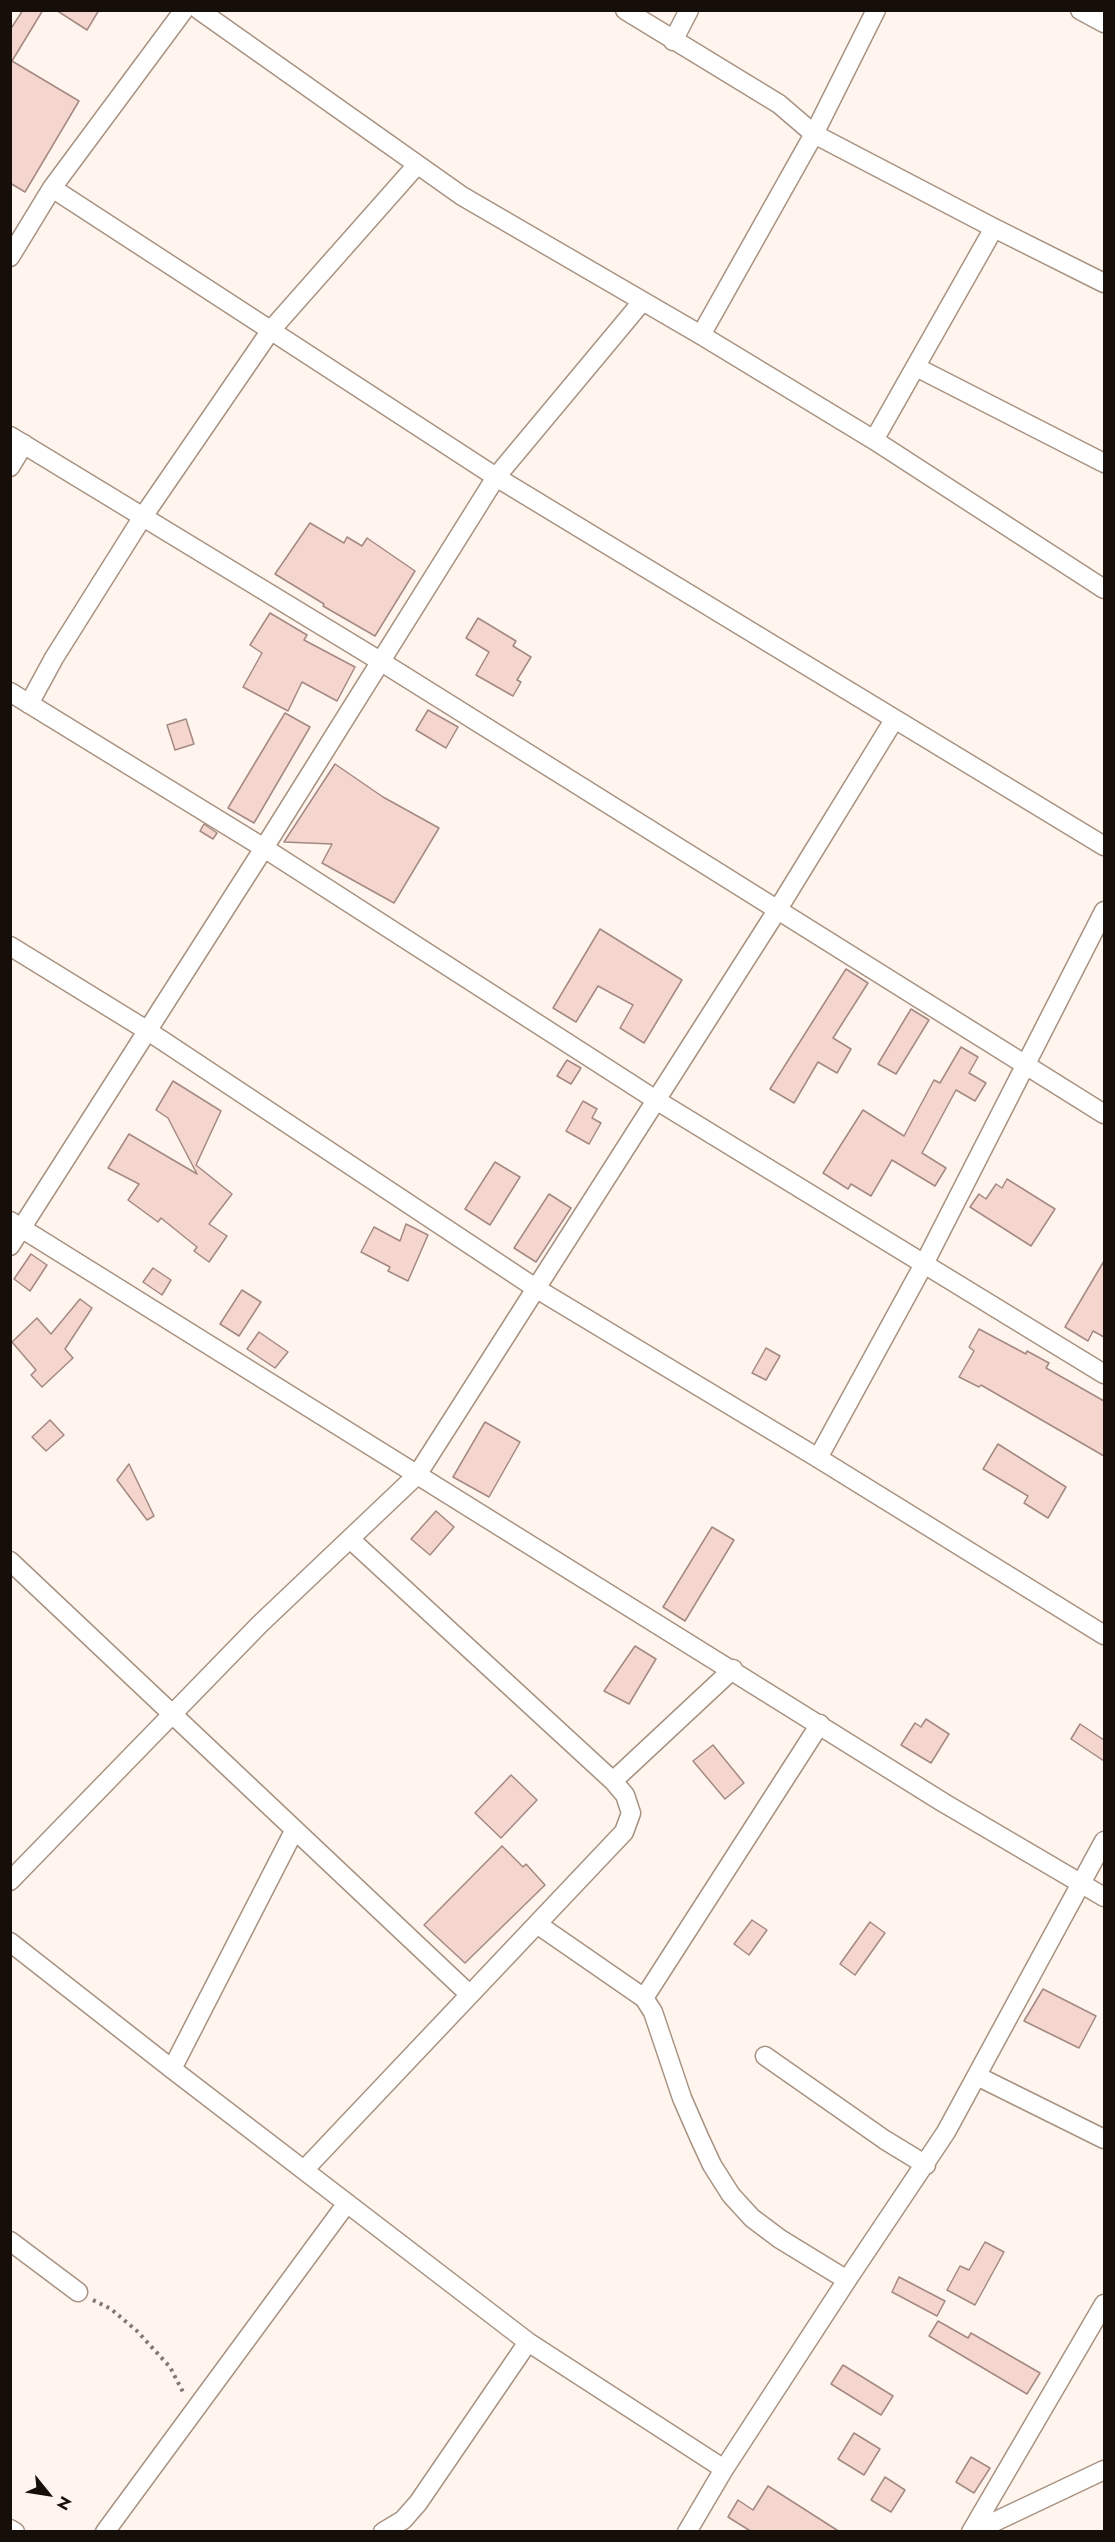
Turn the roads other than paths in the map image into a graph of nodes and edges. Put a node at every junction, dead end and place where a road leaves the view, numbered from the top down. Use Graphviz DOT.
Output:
graph roads {
  1 [pos="184,10"];
  2 [pos="198,10"];
  3 [pos="625,10"];
  4 [pos="689,10"];
  5 [pos="876,10"];
  6 [pos="1080,10"];
  7 [pos="1104,23"];
  8 [pos="673,41"];
  9 [pos="814,134"];
  10 [pos="416,166"];
  11 [pos="52,188"];
  12 [pos="994,228"];
  13 [pos="10,257"];
  14 [pos="1104,283"];
  15 [pos="641,303"];
  16 [pos="271,330"];
  17 [pos="701,335"];
  18 [pos="916,367"];
  19 [pos="17,440"];
  20 [pos="874,441"];
  21 [pos="1104,463"];
  22 [pos="10,467"];
  23 [pos="496,477"];
  24 [pos="142,518"];
  25 [pos="1104,588"];
  26 [pos="380,661"];
  27 [pos="10,692"];
  28 [pos="29,704"];
  29 [pos="894,720"];
  30 [pos="1104,846"];
  31 [pos="264,848"];
  32 [pos="778,909"];
  33 [pos="1104,911"];
  34 [pos="10,946"];
  35 [pos="148,1031"];
  36 [pos="1026,1065"];
  37 [pos="656,1100"];
  38 [pos="1104,1114"];
  39 [pos="16,1224"];
  40 [pos="10,1246"];
  41 [pos="924,1264"];
  42 [pos="537,1288"];
  43 [pos="1104,1374"];
  44 [pos="818,1458"];
  45 [pos="417,1475"];
  46 [pos="350,1539"];
  47 [pos="10,1561"];
  48 [pos="1104,1635"];
  49 [pos="732,1669"];
  50 [pos="172,1714"];
  51 [pos="820,1724"];
  52 [pos="613,1781"];
  53 [pos="294,1831"];
  54 [pos="1104,1841"];
  55 [pos="10,1881"];
  56 [pos="1081,1883"];
  57 [pos="1104,1897"];
  58 [pos="537,1924"];
  59 [pos="10,1942"];
  60 [pos="468,1994"];
  61 [pos="644,1998"];
  62 [pos="765,2056"];
  63 [pos="172,2069"];
  64 [pos="977,2076"];
  65 [pos="1104,2139"];
  66 [pos="926,2164"];
  67 [pos="304,2170"];
  68 [pos="347,2203"];
  69 [pos="10,2241"];
  70 [pos="847,2280"];
  71 [pos="78,2292"];
  72 [pos="1104,2304"];
  73 [pos="528,2342"];
  74 [pos="724,2469"];
  75 [pos="1104,2470"];
  76 [pos="10,2529"];
  77 [pos="15,2532"];
  78 [pos="105,2532"];
  79 [pos="383,2532"];
  80 [pos="687,2532"];
  81 [pos="972,2532"];
  1 -- 11 [label="street"];
  2 -- 10 [label="street"];
  3 -- 8 [label="street"];
  4 -- 8 [label="street"];
  5 -- 9 [label="street"];
  6 -- 7 [label="street"];
  8 -- 9 [label="street"];
  9 -- 12 [label="street"];
  9 -- 17 [label="street"];
  10 -- 15 [label="street"];
  10 -- 16 [label="street"];
  11 -- 13 [label="street"];
  11 -- 16 [label="street"];
  12 -- 14 [label="street"];
  12 -- 18 [label="street"];
  15 -- 17 [label="street"];
  15 -- 23 [label="street"];
  16 -- 23 [label="street"];
  16 -- 24 [label="street"];
  17 -- 20 [label="street"];
  18 -- 20 [label="street"];
  18 -- 21 [label="street"];
  19 -- 22 [label="street"];
  19 -- 24 [label="street"];
  20 -- 25 [label="street"];
  23 -- 26 [label="street"];
  23 -- 29 [label="street"];
  24 -- 26 [label="street"];
  24 -- 28 [label="street"];
  26 -- 31 [label="street"];
  26 -- 32 [label="street"];
  27 -- 28 [label="street"];
  28 -- 31 [label="street"];
  29 -- 30 [label="street"];
  29 -- 32 [label="street"];
  31 -- 35 [label="street"];
  31 -- 37 [label="street"];
  32 -- 36 [label="street"];
  32 -- 37 [label="street"];
  33 -- 36 [label="street"];
  34 -- 35 [label="street"];
  35 -- 39 [label="street"];
  35 -- 42 [label="street"];
  36 -- 38 [label="street"];
  36 -- 41 [label="street"];
  37 -- 41 [label="street"];
  37 -- 42 [label="street"];
  39 -- 40 [label="street"];
  39 -- 45 [label="street"];
  41 -- 43 [label="street"];
  41 -- 44 [label="street"];
  42 -- 44 [label="street"];
  42 -- 45 [label="street"];
  44 -- 48 [label="street"];
  45 -- 46 [label="street"];
  45 -- 49 [label="street"];
  46 -- 50 [label="street"];
  46 -- 52 [label="street"];
  47 -- 50 [label="street"];
  49 -- 51 [label="street"];
  49 -- 52 [label="street"];
  50 -- 53 [label="street"];
  50 -- 55 [label="street"];
  51 -- 56 [label="street"];
  51 -- 61 [label="street"];
  52 -- 58 [label="street"];
  53 -- 60 [label="street"];
  53 -- 63 [label="street"];
  54 -- 56 [label="street"];
  56 -- 57 [label="street"];
  56 -- 64 [label="street"];
  58 -- 60 [label="street"];
  58 -- 61 [label="street"];
  59 -- 63 [label="street"];
  60 -- 67 [label="street"];
  61 -- 70 [label="street"];
  62 -- 66 [label="street"];
  63 -- 67 [label="street"];
  64 -- 65 [label="street"];
  64 -- 66 [label="street"];
  66 -- 70 [label="street"];
  67 -- 68 [label="street"];
  68 -- 73 [label="street"];
  68 -- 78 [label="street"];
  69 -- 71 [label="street"];
  70 -- 74 [label="street"];
  72 -- 81 [label="street"];
  73 -- 74 [label="street"];
  73 -- 79 [label="street"];
  74 -- 80 [label="street"];
  75 -- 81 [label="street"];
  76 -- 77 [label="street"];
}
